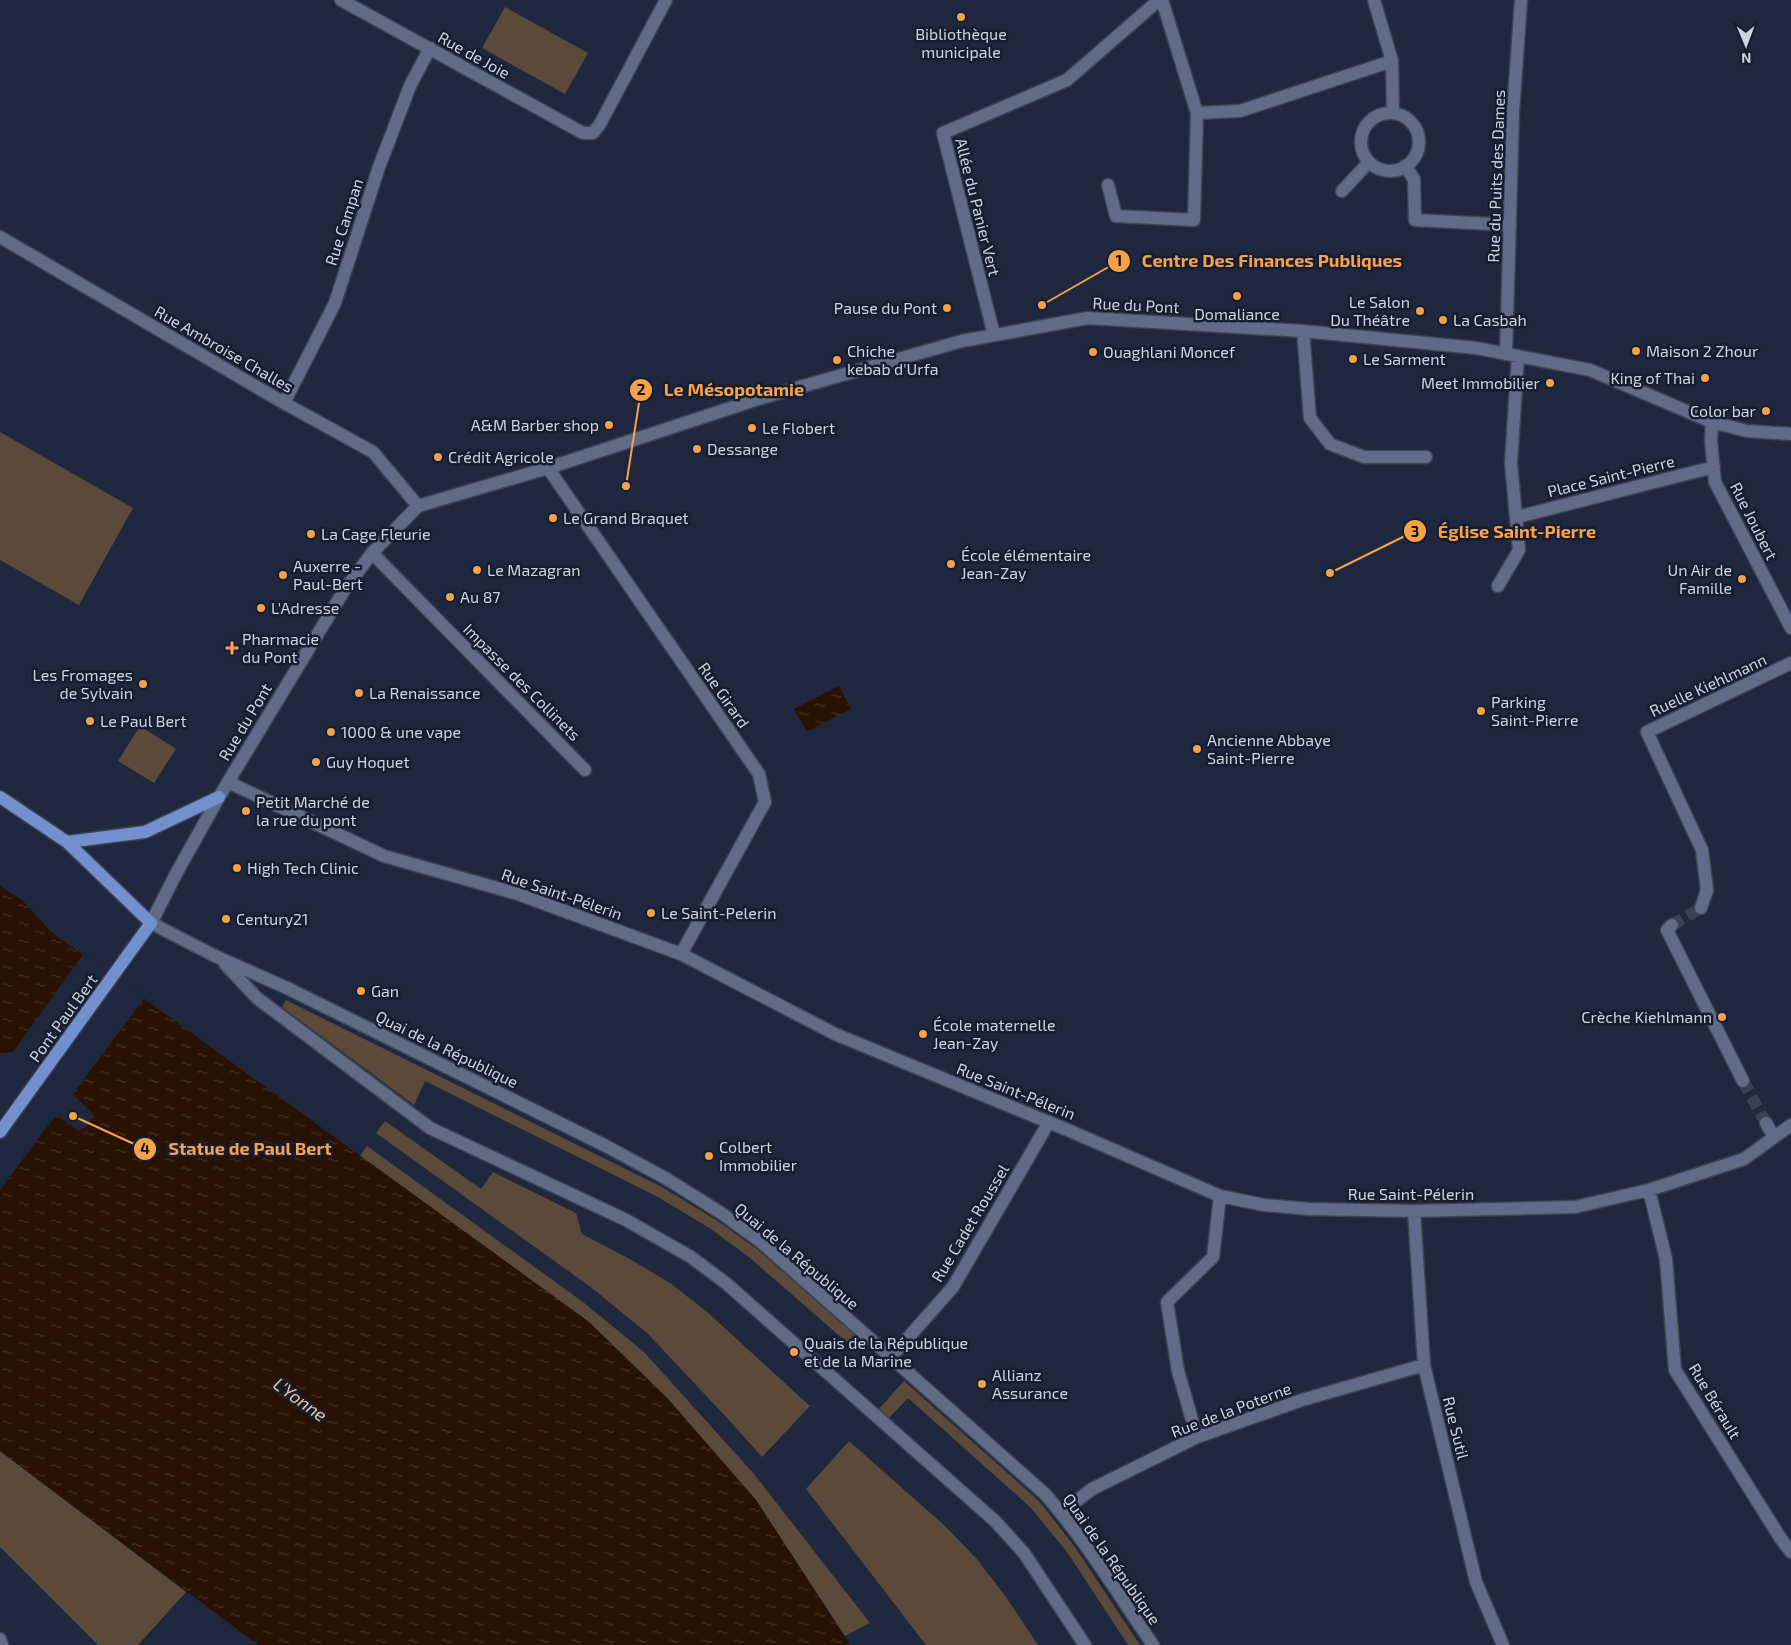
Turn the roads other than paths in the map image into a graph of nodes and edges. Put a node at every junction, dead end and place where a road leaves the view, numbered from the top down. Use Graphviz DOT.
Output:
graph roads {
  1 [pos="341,0"];
  2 [pos="666,0"];
  3 [pos="1160,0"];
  4 [pos="1374,0"];
  5 [pos="1521,0"];
  6 [pos="430,48"];
  7 [pos="1392,61"];
  8 [pos="1197,113"];
  9 [pos="1393,114"];
  10 [pos="1369,162"];
  11 [pos="1405,166"];
  12 [pos="1108,185"];
  13 [pos="1342,191"];
  14 [pos="1510,225"];
  15 [pos="0,237"];
  16 [pos="1303,331"];
  17 [pos="994,335"];
  18 [pos="1506,353"];
  19 [pos="1518,356"];
  20 [pos="284,403"];
  21 [pos="1712,422"];
  22 [pos="1791,434"];
  23 [pos="1426,457"];
  24 [pos="1714,467"];
  25 [pos="548,468"];
  26 [pos="418,506"];
  27 [pos="1517,517"];
  28 [pos="372,554"];
  29 [pos="1498,586"];
  30 [pos="1791,628"];
  31 [pos="1791,663"];
  32 [pos="584,770"];
  33 [pos="228,782"];
  34 [pos="0,797"];
  35 [pos="219,797"];
  36 [pos="67,842"];
  37 [pos="1701,908"];
  38 [pos="151,923"];
  39 [pos="1672,925"];
  40 [pos="681,954"];
  41 [pos="220,959"];
  42 [pos="1743,1081"];
  43 [pos="1049,1122"];
  44 [pos="1766,1123"];
  45 [pos="1791,1125"];
  46 [pos="0,1132"];
  47 [pos="1774,1137"];
  48 [pos="1648,1190"];
  49 [pos="1220,1196"];
  50 [pos="1414,1211"];
  51 [pos="891,1357"];
  52 [pos="1424,1365"];
  53 [pos="1196,1437"];
  54 [pos="1062,1513"];
  55 [pos="1791,1552"];
  56 [pos="0,1639"];
  57 [pos="2,1645"];
  58 [pos="1085,1645"];
  59 [pos="1153,1645"];
  60 [pos="1503,1645"];
  1 -- 6 [label="street, Rue de Joie"];
  2 -- 6 [label="street, Rue de Joie"];
  3 -- 8 [label="street"];
  3 -- 17 [label="street, Allée du Panier Vert"];
  4 -- 7 [label="street"];
  5 -- 14 [label="street, Rue du Puits des Dames"];
  6 -- 20 [label="street, Rue Campan"];
  7 -- 8 [label="street"];
  7 -- 9 [label="street"];
  8 -- 12 [label="street"];
  9 -- 10 [label="street"];
  9 -- 11 [label="street"];
  10 -- 11 [label="street"];
  10 -- 13 [label="street"];
  11 -- 14 [label="street"];
  14 -- 18 [label="street, Rue du Puits des Dames"];
  15 -- 20 [label="street, Rue Ambroise Challes"];
  16 -- 17 [label="street, Rue du Pont"];
  16 -- 18 [label="street, Rue du Pont"];
  16 -- 23 [label="street"];
  17 -- 25 [label="street, Rue du Pont"];
  18 -- 19 [label="street, Rue du Pont"];
  19 -- 21 [label="street, Rue du Pont"];
  19 -- 27 [label="street"];
  20 -- 26 [label="street, Rue Ambroise Challes"];
  21 -- 22 [label="street, Rue du Pont"];
  21 -- 24 [label="street, Rue Joubert"];
  24 -- 27 [label="street, Place Saint-Pierre"];
  24 -- 30 [label="street, Rue Joubert"];
  25 -- 26 [label="street, Rue du Pont"];
  25 -- 40 [label="street, Rue Girard"];
  26 -- 28 [label="street, Rue du Pont"];
  27 -- 29 [label="street"];
  28 -- 32 [label="street, Impasse des Collinets"];
  28 -- 33 [label="street, Rue du Pont"];
  31 -- 37 [label="street, Ruelle Kiehlmann"];
  33 -- 35 [label="street, Rue du Pont"];
  33 -- 40 [label="street, Rue Saint-Pélerin"];
  34 -- 36 [label="main road"];
  35 -- 36 [label="main road"];
  35 -- 38 [label="street, Rue du Pont"];
  36 -- 38 [label="main road"];
  38 -- 41 [label="street, Quai de la République"];
  38 -- 46 [label="main road, Pont Paul Bert"];
  39 -- 42 [label="street"];
  40 -- 43 [label="street, Rue Saint-Pélerin"];
  41 -- 51 [label="street, Quai de la République"];
  41 -- 58 [label="street, Quai de la République"];
  43 -- 49 [label="street, Rue Saint-Pélerin"];
  43 -- 51 [label="street, Rue Cadet Roussel"];
  44 -- 47 [label="street"];
  45 -- 47 [label="street, Rue Saint-Pélerin"];
  47 -- 48 [label="street, Rue Saint-Pélerin"];
  48 -- 50 [label="street, Rue Saint-Pélerin"];
  48 -- 55 [label="street, Rue Bérault"];
  49 -- 50 [label="street, Rue Saint-Pélerin"];
  49 -- 53 [label="street"];
  50 -- 52 [label="street, Rue Sutil"];
  51 -- 54 [label="street, Quai de la République"];
  52 -- 53 [label="street, Rue de la Poterne"];
  52 -- 60 [label="street, Rue Sutil"];
  53 -- 54 [label="street, Rue de la Poterne"];
  54 -- 59 [label="street, Quai de la République"];
  56 -- 57 [label="street"];
}
